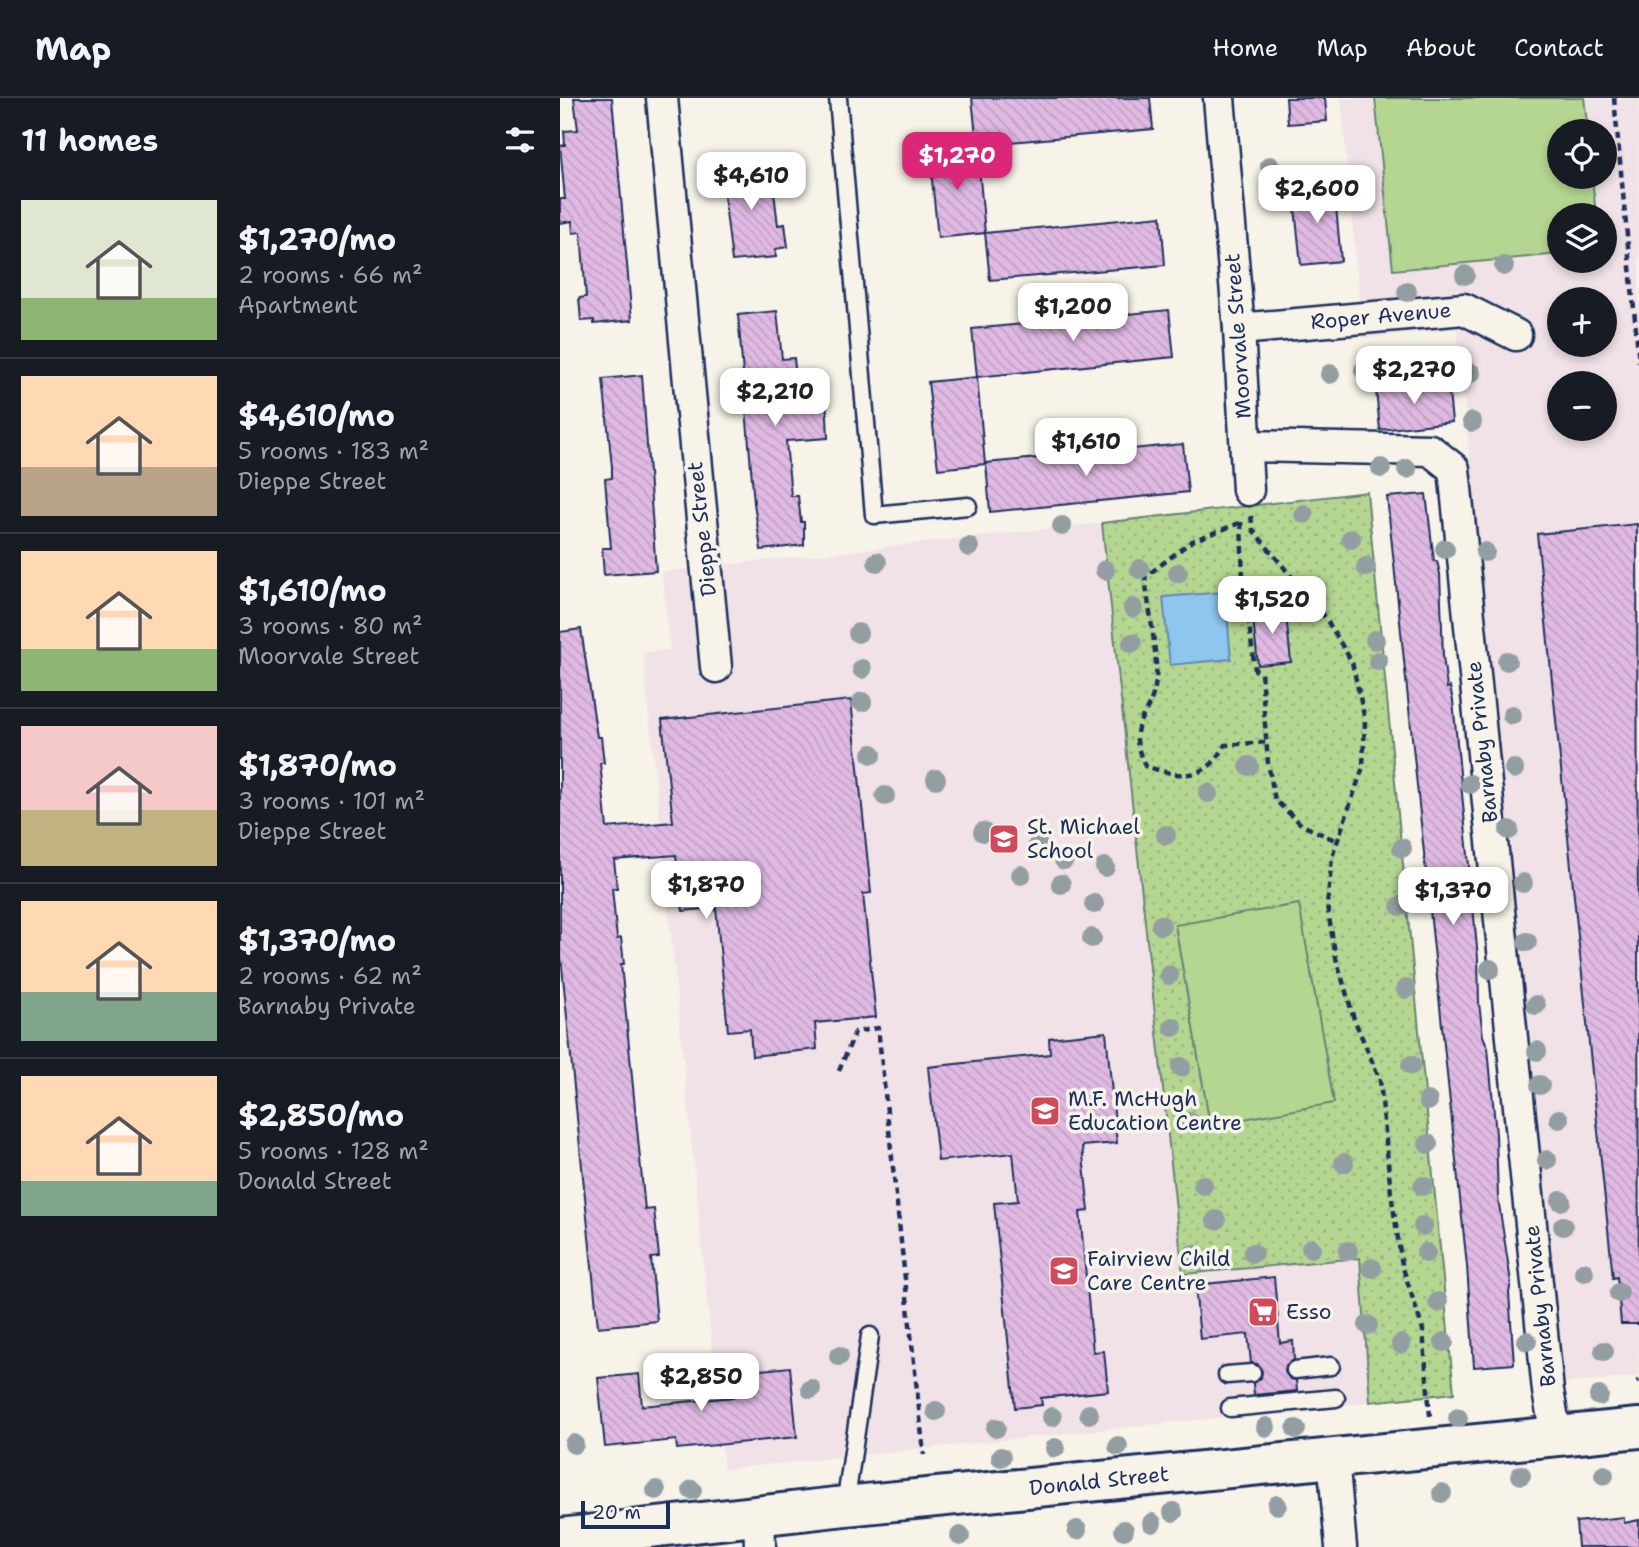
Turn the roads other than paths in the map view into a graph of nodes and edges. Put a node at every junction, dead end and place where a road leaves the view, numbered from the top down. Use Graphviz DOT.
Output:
graph roads {
  1 [pos="662,98"];
  2 [pos="838,98"];
  3 [pos="1219,98"];
  4 [pos="1239,329"];
  5 [pos="1516,335"];
  6 [pos="1246,446"];
  7 [pos="1248,489"];
  8 [pos="968,506"];
  9 [pos="716,667"];
  10 [pos="870,1336"];
  11 [pos="1331,1366"];
  12 [pos="1295,1370"];
  13 [pos="1252,1373"];
  14 [pos="1227,1375"];
  15 [pos="1336,1398"];
  16 [pos="1230,1408"];
  17 [pos="1639,1428"];
  18 [pos="1556,1436"];
  19 [pos="1333,1457"];
  20 [pos="845,1506"];
  21 [pos="760,1531"];
  22 [pos="560,1538"];
  23 [pos="1341,1547"];
  1 -- 9 [label="street, Dieppe Street"];
  2 -- 8 [label="lane"];
  3 -- 4 [label="street, Moorvale Street"];
  4 -- 5 [label="street, Roper Avenue"];
  4 -- 6 [label="street, Moorvale Street"];
  6 -- 7 [label="street, Moorvale Street"];
  6 -- 18 [label="street, Barnaby Private"];
  10 -- 20 [label="lane"];
  11 -- 12 [label="lane"];
  13 -- 14 [label="lane"];
  15 -- 16 [label="lane"];
  17 -- 18 [label="street, Donald Street"];
  18 -- 19 [label="street, Donald Street"];
  19 -- 20 [label="street, Donald Street"];
  19 -- 23 [label="street"];
  20 -- 21 [label="street, Donald Street"];
  21 -- 22 [label="street, Donald Street"];
}
